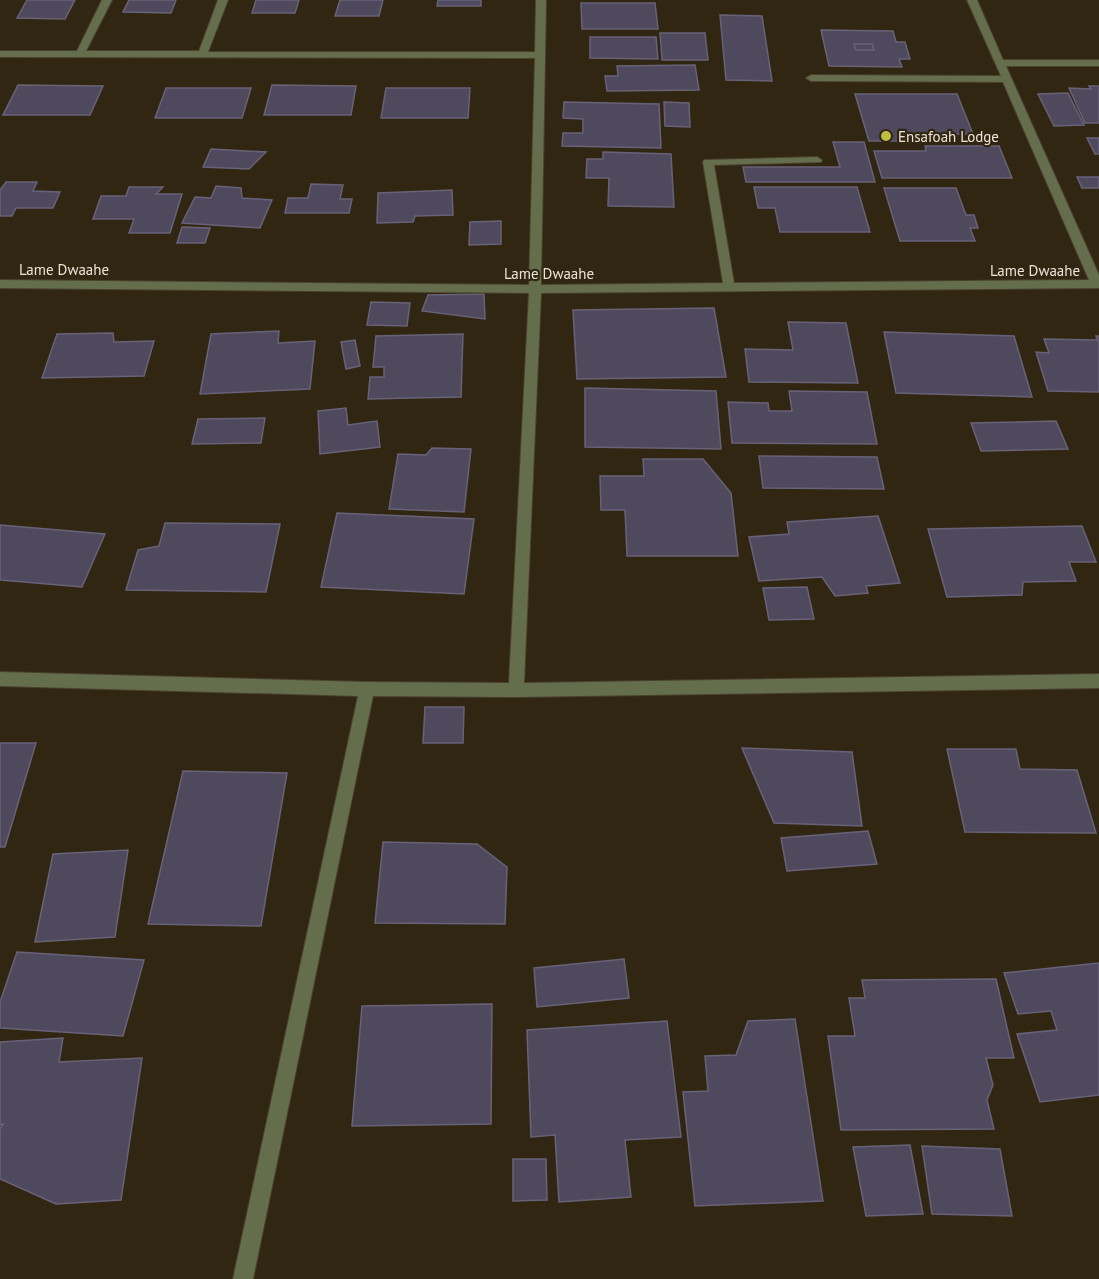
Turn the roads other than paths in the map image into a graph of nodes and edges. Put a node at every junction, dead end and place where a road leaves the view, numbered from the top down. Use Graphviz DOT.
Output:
graph roads {
  1 [pos="107,0"];
  2 [pos="224,0"];
  3 [pos="542,0"];
  4 [pos="972,0"];
  5 [pos="203,53"];
  6 [pos="0,54"];
  7 [pos="80,54"];
  8 [pos="540,55"];
  9 [pos="1000,63"];
  10 [pos="1099,63"];
  11 [pos="811,78"];
  12 [pos="1007,79"];
  13 [pos="817,160"];
  14 [pos="0,284"];
  15 [pos="1098,284"];
  16 [pos="729,287"];
  17 [pos="535,289"];
  18 [pos="0,679"];
  19 [pos="1099,681"];
  20 [pos="367,689"];
  21 [pos="516,690"];
  22 [pos="243,1279"];
  1 -- 7 [label="street"];
  2 -- 5 [label="street"];
  3 -- 8 [label="street"];
  4 -- 9 [label="street"];
  5 -- 7 [label="street"];
  5 -- 8 [label="street"];
  6 -- 7 [label="street"];
  8 -- 17 [label="street"];
  9 -- 10 [label="street"];
  9 -- 12 [label="street"];
  11 -- 12 [label="street"];
  12 -- 15 [label="street"];
  13 -- 16 [label="street"];
  14 -- 17 [label="street, Lame Dwaahe"];
  15 -- 16 [label="street, Lame Dwaahe"];
  16 -- 17 [label="street, Lame Dwaahe"];
  17 -- 21 [label="street"];
  18 -- 20 [label="street"];
  19 -- 21 [label="street"];
  20 -- 21 [label="street"];
  20 -- 22 [label="street"];
}
